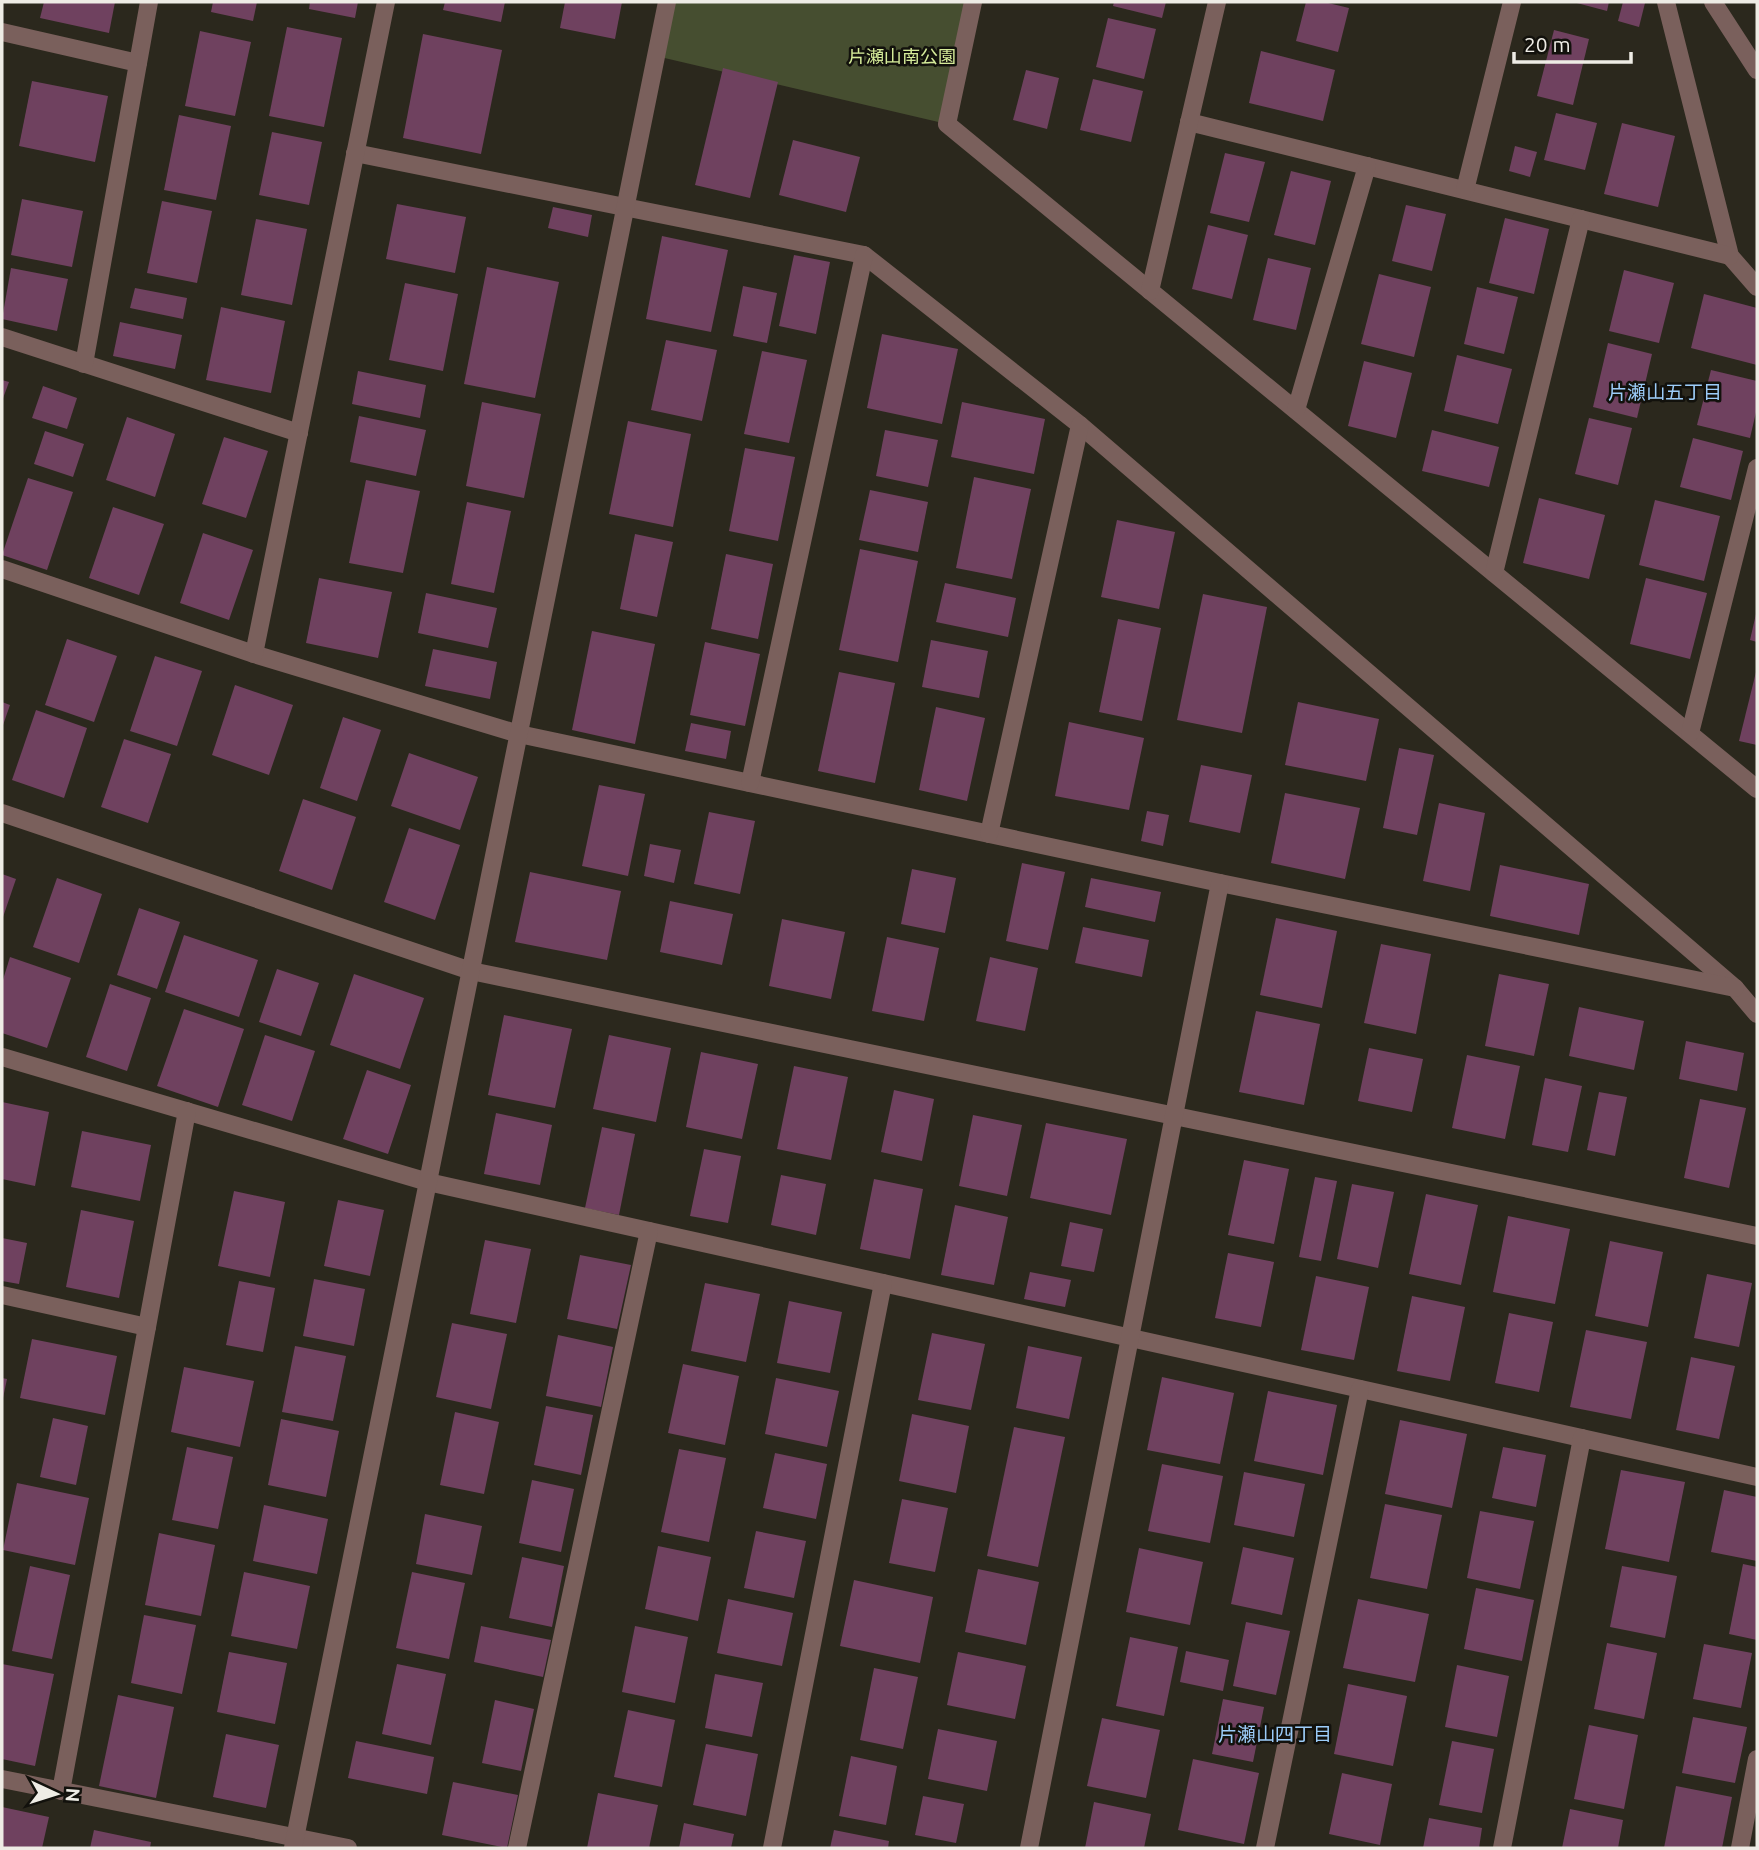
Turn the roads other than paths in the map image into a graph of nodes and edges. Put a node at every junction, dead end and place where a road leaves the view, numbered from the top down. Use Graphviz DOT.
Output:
graph roads {
  1 [pos="149,2"];
  2 [pos="386,2"];
  3 [pos="667,2"];
  4 [pos="973,2"];
  5 [pos="1217,2"];
  6 [pos="1512,2"];
  7 [pos="1666,2"];
  8 [pos="1713,2"];
  9 [pos="2,32"];
  10 [pos="138,63"];
  11 [pos="1757,69"];
  12 [pos="1189,122"];
  13 [pos="355,153"];
  14 [pos="1367,166"];
  15 [pos="1465,190"];
  16 [pos="626,207"];
  17 [pos="1581,219"];
  18 [pos="864,255"];
  19 [pos="1730,256"];
  20 [pos="1757,287"];
  21 [pos="1150,291"];
  22 [pos="2,337"];
  23 [pos="84,364"];
  24 [pos="1296,410"];
  25 [pos="1080,425"];
  26 [pos="299,433"];
  27 [pos="1757,468"];
  28 [pos="2,569"];
  29 [pos="1494,573"];
  30 [pos="254,654"];
  31 [pos="1690,733"];
  32 [pos="519,734"];
  33 [pos="750,783"];
  34 [pos="1757,789"];
  35 [pos="2,813"];
  36 [pos="989,834"];
  37 [pos="1220,883"];
  38 [pos="471,971"];
  39 [pos="1735,988"];
  40 [pos="1757,1014"];
  41 [pos="2,1056"];
  42 [pos="187,1111"];
  43 [pos="1173,1116"];
  44 [pos="428,1182"];
  45 [pos="649,1231"];
  46 [pos="1757,1236"];
  47 [pos="883,1283"];
  48 [pos="2,1295"];
  49 [pos="147,1327"];
  50 [pos="1130,1338"];
  51 [pos="1360,1389"];
  52 [pos="1581,1438"];
  53 [pos="1757,1477"];
  54 [pos="1757,1759"];
  55 [pos="2,1779"];
  56 [pos="61,1791"];
  57 [pos="294,1843"];
  58 [pos="348,1848"];
  59 [pos="517,1848"];
  60 [pos="772,1848"];
  61 [pos="1029,1848"];
  62 [pos="1265,1848"];
  63 [pos="1502,1848"];
  64 [pos="1740,1848"];
  1 -- 10 [label="street"];
  2 -- 13 [label="street"];
  3 -- 16 [label="street"];
  4 -- 21 [label="street"];
  5 -- 12 [label="street"];
  6 -- 15 [label="street"];
  7 -- 19 [label="street"];
  8 -- 11 [label="street"];
  9 -- 10 [label="street"];
  10 -- 23 [label="street"];
  12 -- 14 [label="street"];
  12 -- 21 [label="street"];
  13 -- 16 [label="street"];
  13 -- 26 [label="street"];
  14 -- 15 [label="street"];
  14 -- 24 [label="street"];
  15 -- 17 [label="street"];
  16 -- 18 [label="street"];
  16 -- 32 [label="street"];
  17 -- 19 [label="street"];
  17 -- 29 [label="street"];
  18 -- 25 [label="street"];
  18 -- 33 [label="street"];
  19 -- 20 [label="street"];
  21 -- 24 [label="street"];
  22 -- 23 [label="street"];
  23 -- 26 [label="street"];
  24 -- 29 [label="street"];
  25 -- 36 [label="street"];
  25 -- 39 [label="street"];
  26 -- 30 [label="street"];
  27 -- 31 [label="street"];
  28 -- 30 [label="street"];
  29 -- 31 [label="street"];
  30 -- 32 [label="street"];
  31 -- 34 [label="street"];
  32 -- 33 [label="street"];
  32 -- 38 [label="street"];
  33 -- 36 [label="street"];
  35 -- 38 [label="street"];
  36 -- 37 [label="street"];
  37 -- 39 [label="street"];
  37 -- 43 [label="street"];
  38 -- 43 [label="street"];
  38 -- 44 [label="street"];
  39 -- 40 [label="street"];
  41 -- 42 [label="street"];
  42 -- 44 [label="street"];
  42 -- 49 [label="street"];
  43 -- 46 [label="street"];
  43 -- 50 [label="street"];
  44 -- 45 [label="street"];
  44 -- 57 [label="street"];
  45 -- 47 [label="street"];
  45 -- 59 [label="street"];
  47 -- 50 [label="street"];
  47 -- 60 [label="street"];
  48 -- 49 [label="street"];
  49 -- 56 [label="street"];
  50 -- 51 [label="street"];
  50 -- 61 [label="street"];
  51 -- 52 [label="street"];
  51 -- 62 [label="street"];
  52 -- 53 [label="street"];
  52 -- 63 [label="street"];
  54 -- 64 [label="street"];
  55 -- 56 [label="street"];
  56 -- 57 [label="street"];
  57 -- 58 [label="street"];
}
